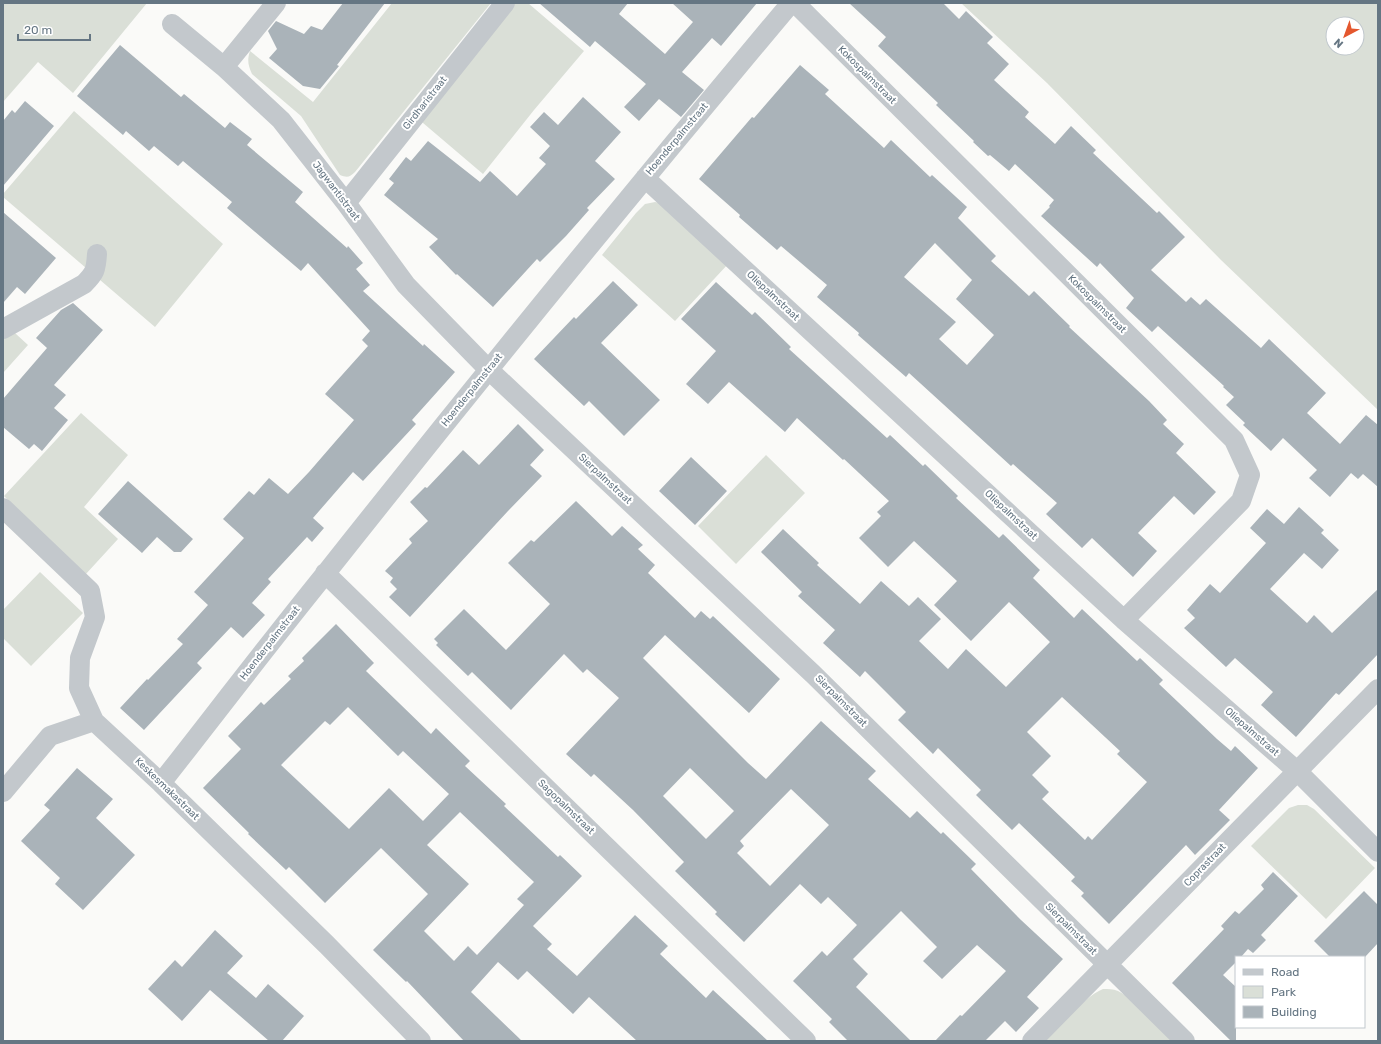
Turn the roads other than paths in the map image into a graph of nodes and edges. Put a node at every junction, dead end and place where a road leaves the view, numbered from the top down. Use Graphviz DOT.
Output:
graph roads {
  1 [pos="276,3"];
  2 [pos="505,3"];
  3 [pos="791,3"];
  4 [pos="795,3"];
  5 [pos="172,24"];
  6 [pos="224,67"];
  7 [pos="645,178"];
  8 [pos="346,203"];
  9 [pos="97,254"];
  10 [pos="3,329"];
  11 [pos="489,370"];
  12 [pos="3,508"];
  13 [pos="325,573"];
  14 [pos="1124,620"];
  15 [pos="1378,689"];
  16 [pos="94,721"];
  17 [pos="1297,771"];
  18 [pos="161,783"];
  19 [pos="3,792"];
  20 [pos="1378,852"];
  21 [pos="1108,964"];
  22 [pos="420,1041"];
  23 [pos="806,1041"];
  24 [pos="1032,1041"];
  25 [pos="1185,1041"];
  1 -- 6 [label="street"];
  2 -- 8 [label="street, Girdharistraat"];
  3 -- 7 [label="street, Hoenderpalmstraat"];
  4 -- 14 [label="street, Kokospalmstraat"];
  5 -- 6 [label="street, Jagwantistraat"];
  6 -- 8 [label="street, Jagwantistraat"];
  7 -- 11 [label="street, Hoenderpalmstraat"];
  7 -- 14 [label="street, Oliepalmstraat"];
  8 -- 11 [label="street, Jagwantistraat"];
  9 -- 10 [label="street"];
  11 -- 13 [label="street, Hoenderpalmstraat"];
  11 -- 21 [label="street, Sierpalmstraat"];
  12 -- 16 [label="street, Keskesmakastraat"];
  13 -- 18 [label="street, Hoenderpalmstraat"];
  13 -- 23 [label="street, Sagopalmstraat"];
  14 -- 17 [label="street, Oliepalmstraat"];
  15 -- 17 [label="street, Coprastraat"];
  16 -- 18 [label="street, Keskesmakastraat"];
  16 -- 19 [label="street"];
  17 -- 20 [label="street, Oliepalmstraat"];
  17 -- 21 [label="street, Coprastraat"];
  18 -- 22 [label="street, Keskesmakastraat"];
  21 -- 24 [label="street, Coprastraat"];
  21 -- 25 [label="street, Sierpalmstraat"];
}
